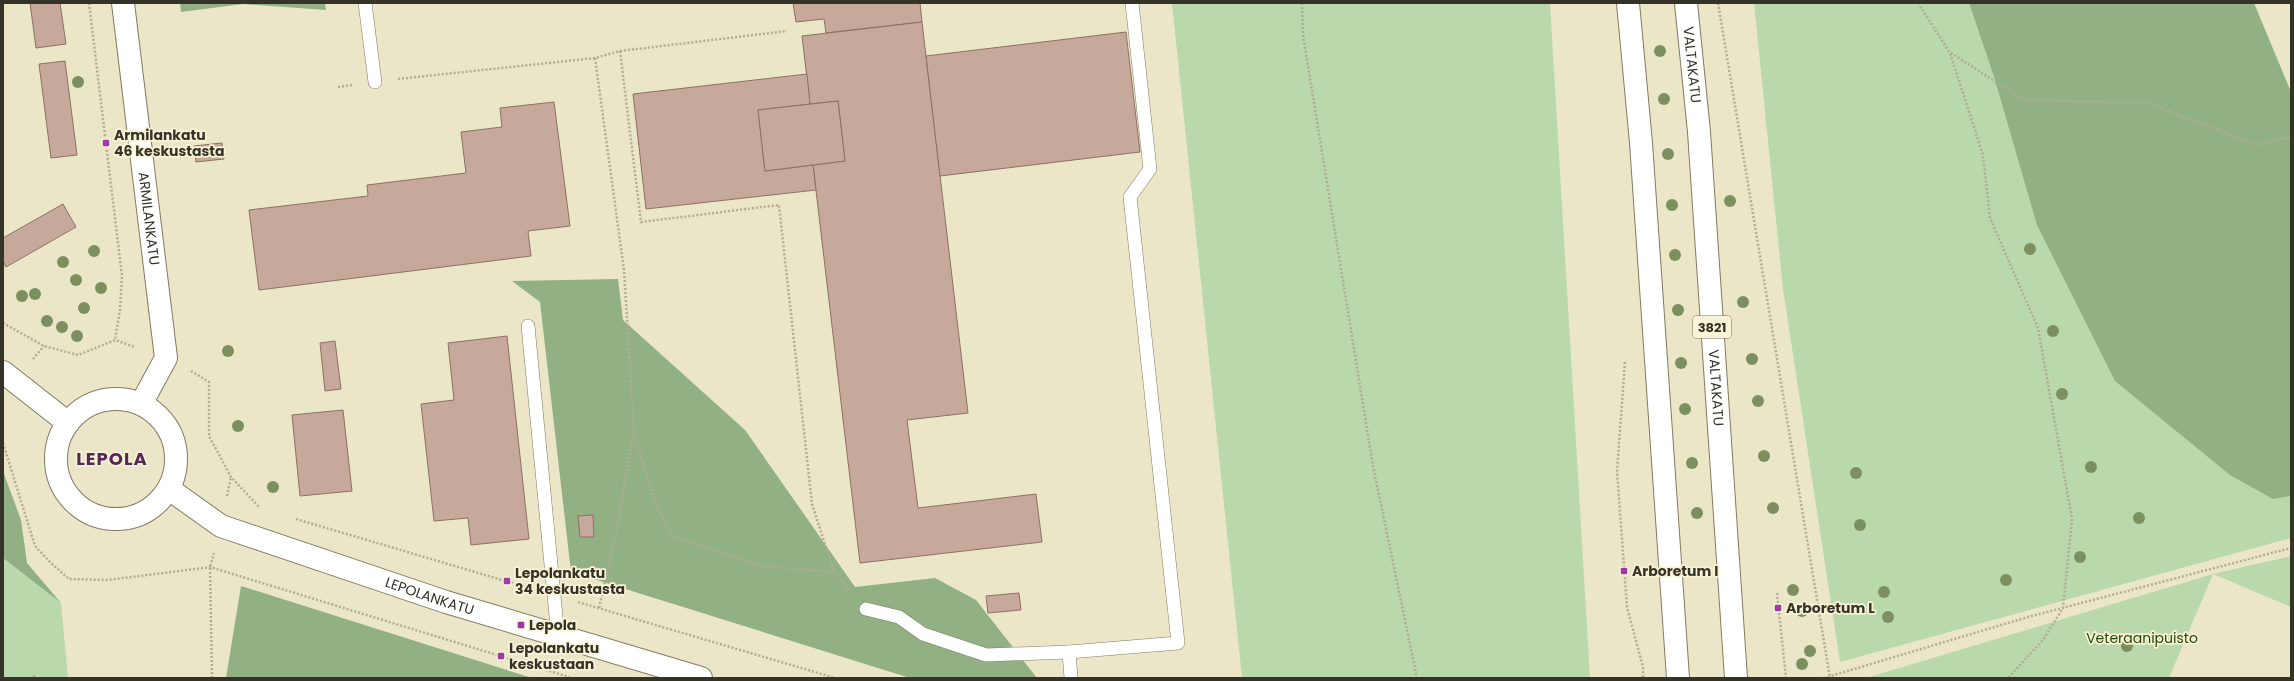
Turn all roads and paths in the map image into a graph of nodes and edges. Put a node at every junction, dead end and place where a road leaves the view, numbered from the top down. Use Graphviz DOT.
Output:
graph roads {
  1 [pos="89,3"];
  2 [pos="123,3"];
  3 [pos="365,3"];
  4 [pos="1132,3"];
  5 [pos="1302,3"];
  6 [pos="1628,3"];
  7 [pos="1686,3"];
  8 [pos="1718,3"];
  9 [pos="1918,3"];
  10 [pos="787,31"];
  11 [pos="620,51"];
  12 [pos="1950,53"];
  13 [pos="595,58"];
  14 [pos="375,82"];
  15 [pos="338,86"];
  16 [pos="2291,137"];
  17 [pos="3,323"];
  18 [pos="528,326"];
  19 [pos="115,340"];
  20 [pos="1626,354"];
  21 [pos="166,358"];
  22 [pos="3,372"];
  23 [pos="141,404"];
  24 [pos="68,423"];
  25 [pos="634,432"];
  26 [pos="3,442"];
  27 [pos="231,477"];
  28 [pos="169,489"];
  29 [pos="266,510"];
  30 [pos="289,516"];
  31 [pos="221,526"];
  32 [pos="2291,548"];
  33 [pos="210,567"];
  34 [pos="834,572"];
  35 [pos="1777,593"];
  36 [pos="554,595"];
  37 [pos="599,608"];
  38 [pos="2063,608"];
  39 [pos="866,609"];
  40 [pos="558,637"];
  41 [pos="1069,652"];
  42 [pos="212,678"];
  43 [pos="572,678"];
  44 [pos="701,678"];
  45 [pos="835,678"];
  46 [pos="1071,678"];
  47 [pos="1417,678"];
  48 [pos="1643,678"];
  49 [pos="1678,678"];
  50 [pos="1736,678"];
  51 [pos="1786,678"];
  52 [pos="1824,678"];
  53 [pos="1830,678"];
  54 [pos="2008,678"];
  1 -- 19 [label="path"];
  2 -- 21 [label="main road, ARMILANKATU"];
  3 -- 14 [label="lane"];
  4 -- 41 [label="lane"];
  5 -- 47 [label="path"];
  6 -- 49 [label="main road"];
  7 -- 50 [label="main road, VALTAKATU / 3821"];
  8 -- 53 [label="path"];
  9 -- 12 [label="path"];
  10 -- 11 [label="path"];
  11 -- 13 [label="path"];
  11 -- 34 [label="path"];
  12 -- 16 [label="path"];
  12 -- 38 [label="path"];
  13 -- 14 [label="path"];
  13 -- 25 [label="path"];
  14 -- 15 [label="path"];
  17 -- 19 [label="path"];
  18 -- 36 [label="lane"];
  19 -- 21 [label="path"];
  20 -- 48 [label="path"];
  21 -- 23 [label="main road"];
  21 -- 27 [label="path"];
  22 -- 24 [label="main road"];
  23 -- 24 [label="main road"];
  23 -- 28 [label="main road"];
  24 -- 28 [label="main road"];
  25 -- 34 [label="path"];
  25 -- 37 [label="path"];
  26 -- 33 [label="path"];
  27 -- 29 [label="path"];
  27 -- 31 [label="path"];
  28 -- 31 [label="main road, LEPOLANKATU"];
  30 -- 36 [label="path"];
  31 -- 33 [label="path"];
  31 -- 40 [label="main road, LEPOLANKATU"];
  32 -- 38 [label="path"];
  33 -- 42 [label="path"];
  33 -- 43 [label="path"];
  34 -- 39 [label="path"];
  35 -- 51 [label="path"];
  36 -- 37 [label="path"];
  36 -- 40 [label="lane"];
  37 -- 45 [label="path"];
  38 -- 53 [label="path"];
  38 -- 54 [label="path"];
  39 -- 41 [label="lane"];
  40 -- 44 [label="main road, LEPOLANKATU"];
  41 -- 46 [label="lane"];
  52 -- 53 [label="path"];
}
